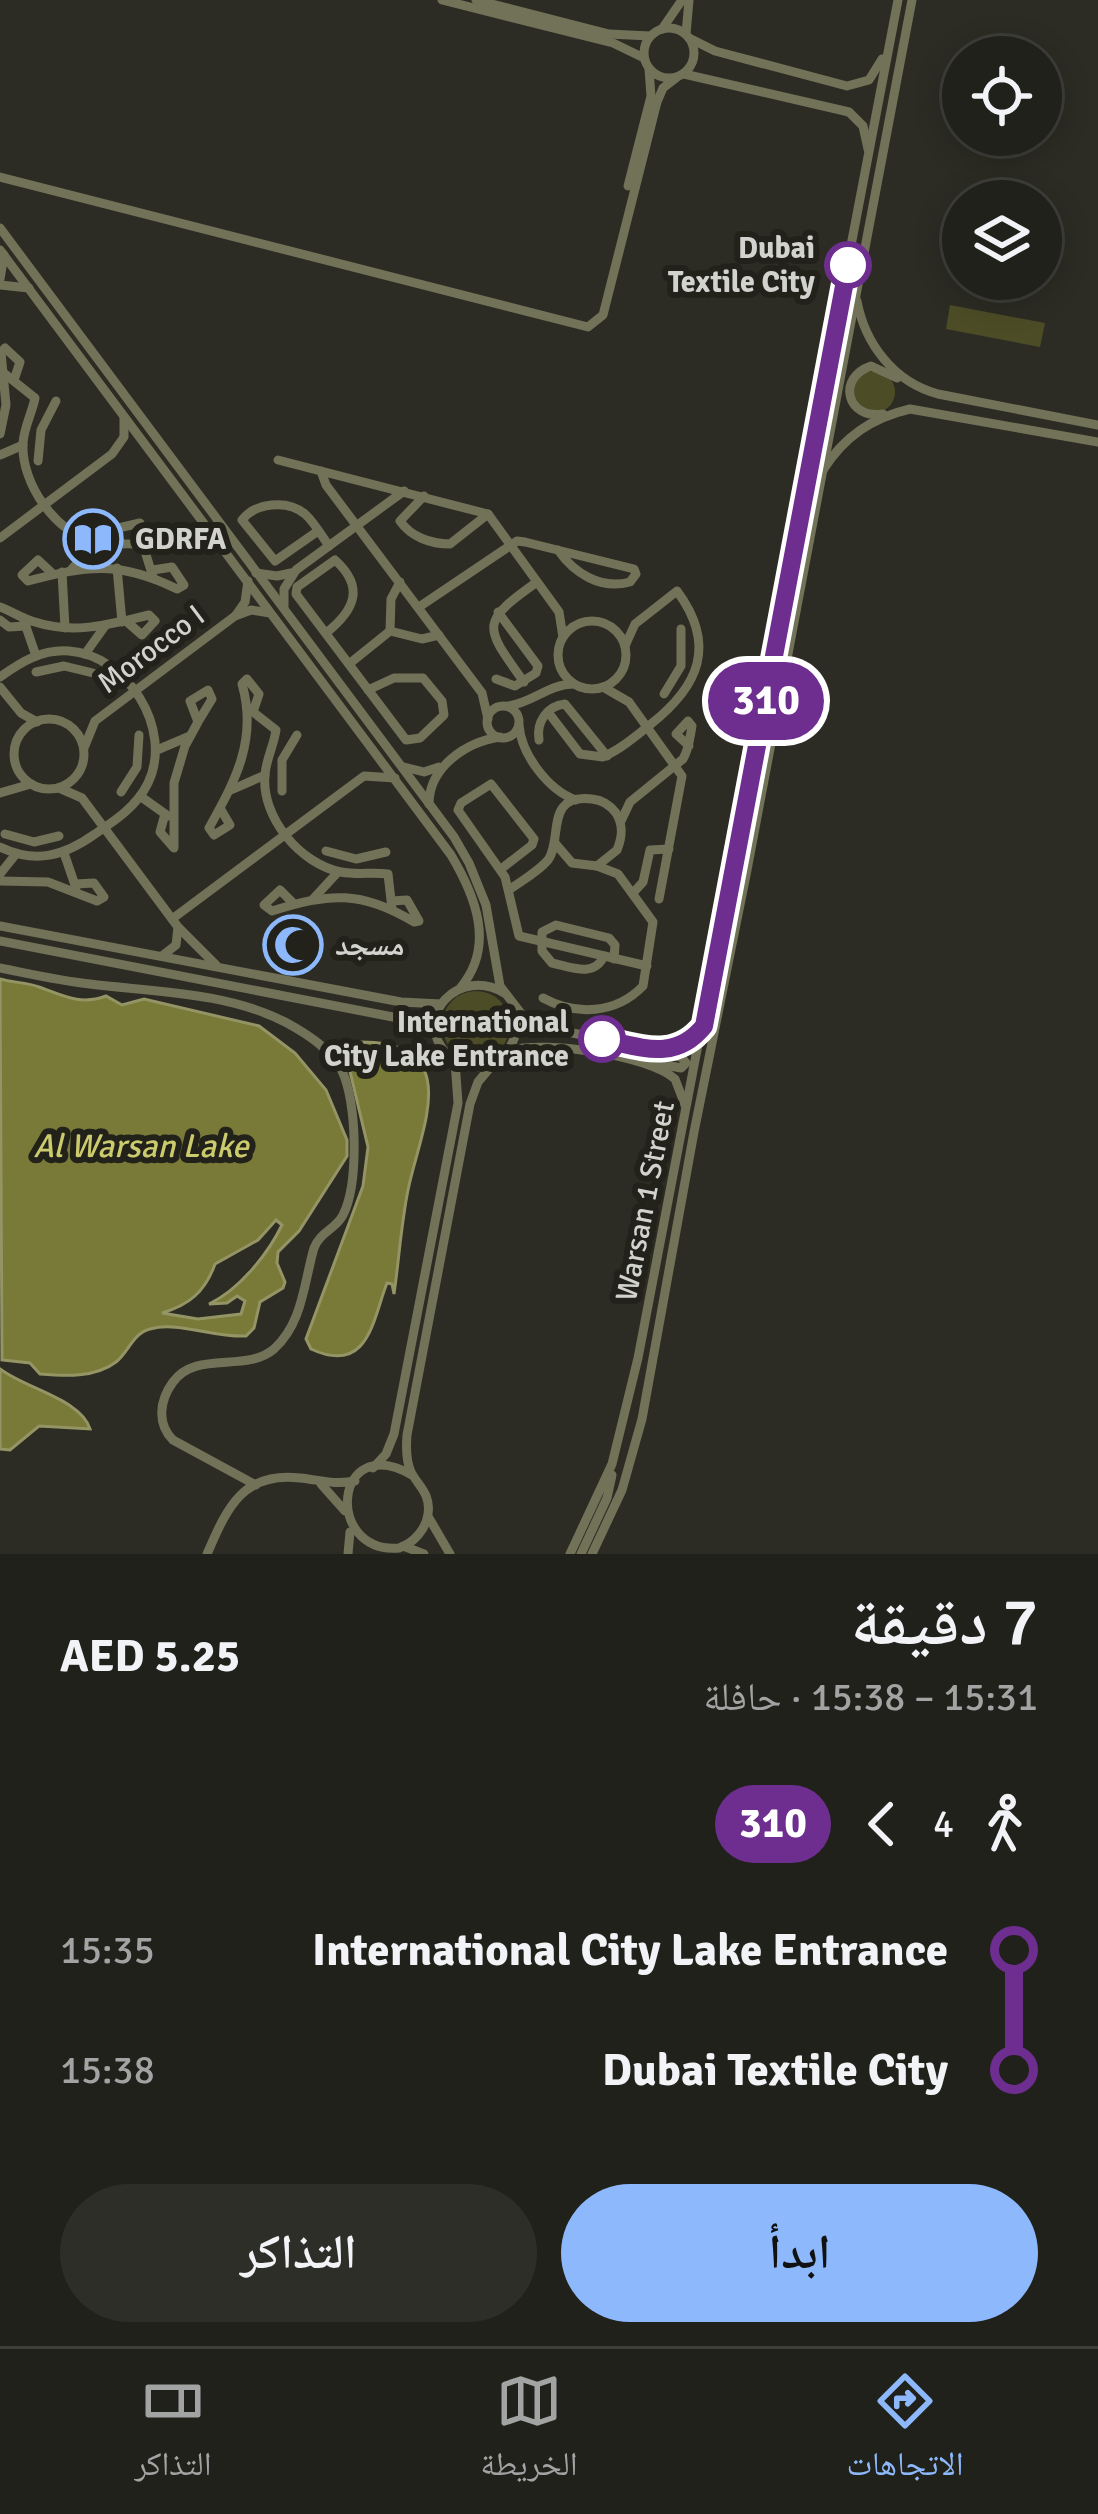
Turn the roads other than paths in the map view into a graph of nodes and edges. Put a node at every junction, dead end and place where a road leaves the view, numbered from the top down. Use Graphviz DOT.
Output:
graph roads {
  1 [pos="442,0"];
  2 [pos="476,0"];
  3 [pos="686,0"];
  4 [pos="898,0"];
  5 [pos="911,0"];
  6 [pos="893,25"];
  7 [pos="662,29"];
  8 [pos="650,36"];
  9 [pos="687,36"];
  10 [pos="614,39"];
  11 [pos="646,64"];
  12 [pos="680,76"];
  13 [pos="869,160"];
  14 [pos="0,177"];
  15 [pos="628,186"];
  16 [pos="0,228"];
  17 [pos="2,252"];
  18 [pos="0,282"];
  19 [pos="857,285"];
  20 [pos="29,288"];
  21 [pos="74,347"];
  22 [pos="103,366"];
  23 [pos="913,385"];
  24 [pos="56,401"];
  25 [pos="910,409"];
  26 [pos="124,416"];
  27 [pos="1098,425"];
  28 [pos="26,426"];
  29 [pos="41,430"];
  30 [pos="0,434"];
  31 [pos="1098,442"];
  32 [pos="23,445"];
  33 [pos="151,452"];
  34 [pos="112,454"];
  35 [pos="0,455"];
  36 [pos="38,460"];
  37 [pos="278,460"];
  38 [pos="321,471"];
  39 [pos="820,475"];
  40 [pos="404,490"];
  41 [pos="424,496"];
  42 [pos="44,505"];
  43 [pos="488,514"];
  44 [pos="200,516"];
  45 [pos="86,523"];
  46 [pos="140,523"];
  47 [pos="357,526"];
  48 [pos="114,529"];
  49 [pos="222,530"];
  50 [pos="318,531"];
  51 [pos="0,538"];
  52 [pos="95,543"];
  53 [pos="113,544"];
  54 [pos="509,544"];
  55 [pos="329,546"];
  56 [pos="558,550"];
  57 [pos="116,568"];
  58 [pos="296,570"];
  59 [pos="62,572"];
  60 [pos="252,577"];
  61 [pos="400,582"];
  62 [pos="537,582"];
  63 [pos="418,607"];
  64 [pos="0,608"];
  65 [pos="284,608"];
  66 [pos="498,611"];
  67 [pos="559,612"];
  68 [pos="272,613"];
  69 [pos="235,616"];
  70 [pos="0,620"];
  71 [pos="586,621"];
  72 [pos="24,622"];
  73 [pos="634,624"];
  74 [pos="609,625"];
  75 [pos="105,626"];
  76 [pos="64,628"];
  77 [pos="681,629"];
  78 [pos="390,631"];
  79 [pos="326,633"];
  80 [pos="439,635"];
  81 [pos="563,638"];
  82 [pos="625,646"];
  83 [pos="62,650"];
  84 [pos="85,654"];
  85 [pos="36,656"];
  86 [pos="349,664"];
  87 [pos="559,664"];
  88 [pos="64,666"];
  89 [pos="681,666"];
  90 [pos="623,669"];
  91 [pos="696,670"];
  92 [pos="36,672"];
  93 [pos="92,673"];
  94 [pos="0,676"];
  95 [pos="496,679"];
  96 [pos="524,682"];
  97 [pos="574,684"];
  98 [pos="0,687"];
  99 [pos="549,687"];
  100 [pos="603,687"];
  101 [pos="368,689"];
  102 [pos="133,690"];
  103 [pos="482,693"];
  104 [pos="664,694"];
  105 [pos="530,701"];
  106 [pos="629,702"];
  107 [pos="505,706"];
  108 [pos="16,708"];
  109 [pos="548,712"];
  110 [pos="488,720"];
  111 [pos="95,721"];
  112 [pos="37,722"];
  113 [pos="198,722"];
  114 [pos="519,722"];
  115 [pos="68,725"];
  116 [pos="648,727"];
  117 [pos="21,734"];
  118 [pos="139,735"];
  119 [pos="297,735"];
  120 [pos="190,736"];
  121 [pos="501,737"];
  122 [pos="538,740"];
  123 [pos="476,743"];
  124 [pos="370,745"];
  125 [pos="689,746"];
  126 [pos="84,748"];
  127 [pos="524,749"];
  128 [pos="157,750"];
  129 [pos="607,756"];
  130 [pos="268,758"];
  131 [pos="282,760"];
  132 [pos="444,765"];
  133 [pos="402,766"];
  134 [pos="676,766"];
  135 [pos="17,767"];
  136 [pos="137,767"];
  137 [pos="153,771"];
  138 [pos="79,773"];
  139 [pos="265,776"];
  140 [pos="364,776"];
  141 [pos="395,778"];
  142 [pos="31,784"];
  143 [pos="59,788"];
  144 [pos="231,790"];
  145 [pos="3,791"];
  146 [pos="282,791"];
  147 [pos="556,791"];
  148 [pos="122,792"];
  149 [pos="140,796"];
  150 [pos="82,798"];
  151 [pos="576,800"];
  152 [pos="630,802"];
  153 [pos="429,804"];
  154 [pos="606,804"];
  155 [pos="220,808"];
  156 [pos="560,812"];
  157 [pos="621,823"];
  158 [pos="104,828"];
  159 [pos="5,834"];
  160 [pos="286,834"];
  161 [pos="58,836"];
  162 [pos="34,842"];
  163 [pos="554,842"];
  164 [pos="0,847"];
  165 [pos="669,849"];
  166 [pos="617,850"];
  167 [pos="326,851"];
  168 [pos="386,852"];
  169 [pos="16,854"];
  170 [pos="64,854"];
  171 [pos="37,858"];
  172 [pos="356,860"];
  173 [pos="572,863"];
  174 [pos="545,864"];
  175 [pos="597,866"];
  176 [pos="501,869"];
  177 [pos="338,872"];
  178 [pos="356,874"];
  179 [pos="618,874"];
  180 [pos="0,877"];
  181 [pos="509,890"];
  182 [pos="633,893"];
  183 [pos="659,899"];
  184 [pos="313,900"];
  185 [pos="294,904"];
  186 [pos="175,923"];
  187 [pos="0,926"];
  188 [pos="0,941"];
  189 [pos="540,942"];
  190 [pos="161,957"];
  191 [pos="609,957"];
  192 [pos="647,966"];
  193 [pos="0,968"];
  194 [pos="220,968"];
  195 [pos="461,987"];
  196 [pos="503,993"];
  197 [pos="543,998"];
  198 [pos="441,1004"];
  199 [pos="515,1009"];
  200 [pos="704,1026"];
  201 [pos="436,1032"];
  202 [pos="645,1048"];
  203 [pos="511,1050"];
  204 [pos="455,1060"];
  205 [pos="627,1061"];
  206 [pos="493,1064"];
  207 [pos="687,1114"];
  208 [pos="612,1463"];
  209 [pos="371,1470"];
  210 [pos="412,1475"];
  211 [pos="355,1481"];
  212 [pos="321,1484"];
  213 [pos="256,1485"];
  214 [pos="346,1512"];
  215 [pos="428,1516"];
  216 [pos="350,1526"];
  217 [pos="403,1546"];
  218 [pos="382,1552"];
  219 [pos="207,1554"];
  220 [pos="349,1554"];
  221 [pos="424,1554"];
  222 [pos="450,1554"];
  223 [pos="569,1554"];
  224 [pos="581,1554"];
  225 [pos="592,1554"];
  1 -- 10 [label="street"];
  2 -- 10 [label="street"];
  3 -- 7 [label="street"];
  3 -- 9 [label="street"];
  4 -- 6 [label="street, Warsan 1 Street"];
  5 -- 19 [label="street, Warsan 1 Street"];
  6 -- 9 [label="street"];
  6 -- 13 [label="street, Warsan 1 Street"];
  7 -- 8 [label="street"];
  7 -- 9 [label="street"];
  8 -- 10 [label="street"];
  8 -- 11 [label="street"];
  9 -- 12 [label="street"];
  10 -- 11 [label="street"];
  11 -- 12 [label="street"];
  11 -- 15 [label="street"];
  12 -- 13 [label="street"];
  12 -- 14 [label="street"];
  13 -- 200 [label="street, Warsan 1 Street"];
  16 -- 22 [label="street"];
  17 -- 18 [label="street"];
  17 -- 20 [label="street"];
  18 -- 20 [label="street"];
  19 -- 23 [label="street"];
  19 -- 39 [label="street, Warsan 1 Street"];
  20 -- 21 [label="street"];
  21 -- 22 [label="street"];
  21 -- 26 [label="street"];
  22 -- 49 [label="street"];
  23 -- 25 [label="street"];
  23 -- 27 [label="street"];
  24 -- 29 [label="street"];
  25 -- 31 [label="street"];
  25 -- 39 [label="street"];
  26 -- 33 [label="street"];
  26 -- 34 [label="street"];
  28 -- 29 [label="street"];
  28 -- 30 [label="street"];
  28 -- 32 [label="street"];
  29 -- 36 [label="street"];
  32 -- 35 [label="street"];
  32 -- 42 [label="street"];
  33 -- 34 [label="street"];
  33 -- 44 [label="street"];
  34 -- 42 [label="street"];
  37 -- 38 [label="street"];
  38 -- 40 [label="street"];
  38 -- 47 [label="street"];
  39 -- 225 [label="street, Warsan 1 Street"];
  40 -- 41 [label="street"];
  40 -- 47 [label="street"];
  41 -- 43 [label="street"];
  41 -- 43 [label="street"];
  42 -- 51 [label="street"];
  42 -- 52 [label="street"];
  43 -- 54 [label="street"];
  44 -- 49 [label="street"];
  44 -- 60 [label="street"];
  45 -- 48 [label="street"];
  46 -- 48 [label="street"];
  47 -- 55 [label="street"];
  47 -- 61 [label="street"];
  48 -- 53 [label="street"];
  49 -- 60 [label="street"];
  50 -- 50 [label="street"];
  50 -- 55 [label="street"];
  52 -- 53 [label="street"];
  52 -- 59 [label="street"];
  53 -- 57 [label="street"];
  54 -- 56 [label="street"];
  54 -- 62 [label="street"];
  54 -- 63 [label="street"];
  55 -- 58 [label="street"];
  56 -- 56 [label="street"];
  57 -- 59 [label="street"];
  57 -- 75 [label="street"];
  58 -- 60 [label="street"];
  58 -- 65 [label="street"];
  59 -- 76 [label="street"];
  60 -- 65 [label="street"];
  60 -- 68 [label="street"];
  60 -- 69 [label="street, Morocco I"];
  61 -- 63 [label="street"];
  61 -- 78 [label="street"];
  62 -- 66 [label="street"];
  62 -- 67 [label="street"];
  63 -- 80 [label="street"];
  64 -- 72 [label="street"];
  65 -- 133 [label="street"];
  66 -- 96 [label="street"];
  66 -- 96 [label="street"];
  67 -- 71 [label="street"];
  67 -- 81 [label="street"];
  68 -- 69 [label="street, Morocco I"];
  68 -- 124 [label="street"];
  69 -- 102 [label="street, Morocco I"];
  70 -- 72 [label="street"];
  71 -- 74 [label="street"];
  71 -- 81 [label="street"];
  72 -- 76 [label="street"];
  72 -- 85 [label="street"];
  73 -- 74 [label="street"];
  73 -- 82 [label="street"];
  73 -- 91 [label="street"];
  74 -- 82 [label="street"];
  75 -- 76 [label="street"];
  75 -- 84 [label="street"];
  77 -- 89 [label="street"];
  78 -- 80 [label="street"];
  78 -- 86 [label="street"];
  79 -- 79 [label="street"];
  79 -- 86 [label="street"];
  80 -- 103 [label="street"];
  81 -- 87 [label="street"];
  82 -- 90 [label="street"];
  83 -- 84 [label="street"];
  83 -- 85 [label="street"];
  83 -- 88 [label="street"];
  84 -- 102 [label="street"];
  85 -- 94 [label="street"];
  86 -- 101 [label="street"];
  87 -- 97 [label="street"];
  87 -- 99 [label="street"];
  88 -- 92 [label="street"];
  88 -- 93 [label="street"];
  89 -- 91 [label="street"];
  89 -- 104 [label="street"];
  90 -- 100 [label="street"];
  90 -- 106 [label="street"];
  91 -- 116 [label="street"];
  95 -- 96 [label="street"];
  97 -- 99 [label="street"];
  97 -- 100 [label="street"];
  98 -- 108 [label="street"];
  99 -- 105 [label="street"];
  100 -- 106 [label="street"];
  101 -- 101 [label="street"];
  102 -- 111 [label="street, Morocco I"];
  102 -- 128 [label="street"];
  103 -- 107 [label="street"];
  103 -- 110 [label="street"];
  105 -- 107 [label="street"];
  105 -- 114 [label="street"];
  106 -- 116 [label="street"];
  107 -- 110 [label="street"];
  107 -- 114 [label="street"];
  108 -- 112 [label="street"];
  108 -- 117 [label="street"];
  109 -- 122 [label="street"];
  109 -- 129 [label="street"];
  109 -- 129 [label="street"];
  110 -- 121 [label="street"];
  110 -- 123 [label="street"];
  111 -- 115 [label="street, Morocco I"];
  111 -- 126 [label="street, Morocco I"];
  112 -- 115 [label="street"];
  112 -- 117 [label="street"];
  113 -- 120 [label="street"];
  114 -- 121 [label="street"];
  114 -- 127 [label="street"];
  115 -- 126 [label="street"];
  116 -- 129 [label="street"];
  116 -- 134 [label="street"];
  117 -- 135 [label="street"];
  118 -- 136 [label="street"];
  119 -- 131 [label="street"];
  120 -- 128 [label="street"];
  120 -- 149 [label="street"];
  121 -- 123 [label="street"];
  121 -- 127 [label="street"];
  123 -- 132 [label="street"];
  124 -- 140 [label="street"];
  124 -- 141 [label="street"];
  125 -- 134 [label="street"];
  126 -- 138 [label="street"];
  127 -- 147 [label="street"];
  128 -- 137 [label="street"];
  130 -- 131 [label="street"];
  130 -- 139 [label="street"];
  130 -- 144 [label="street"];
  131 -- 146 [label="street"];
  132 -- 133 [label="street"];
  132 -- 153 [label="street"];
  133 -- 153 [label="street"];
  134 -- 152 [label="street"];
  134 -- 165 [label="street"];
  135 -- 142 [label="street"];
  135 -- 145 [label="street"];
  136 -- 137 [label="street"];
  136 -- 148 [label="street"];
  137 -- 149 [label="street"];
  138 -- 143 [label="street"];
  138 -- 150 [label="street"];
  139 -- 144 [label="street"];
  139 -- 160 [label="street"];
  140 -- 141 [label="street"];
  140 -- 160 [label="street"];
  141 -- 195 [label="street"];
  142 -- 143 [label="street"];
  142 -- 145 [label="street"];
  143 -- 150 [label="street"];
  144 -- 155 [label="street"];
  147 -- 151 [label="street"];
  147 -- 156 [label="street"];
  149 -- 158 [label="street"];
  150 -- 158 [label="street"];
  151 -- 154 [label="street"];
  151 -- 156 [label="street"];
  152 -- 154 [label="street"];
  152 -- 157 [label="street"];
  153 -- 196 [label="street"];
  154 -- 157 [label="street"];
  156 -- 163 [label="street"];
  157 -- 166 [label="street"];
  158 -- 170 [label="street"];
  158 -- 186 [label="street"];
  159 -- 162 [label="street"];
  160 -- 177 [label="street"];
  160 -- 186 [label="street"];
  161 -- 162 [label="street"];
  162 -- 171 [label="street"];
  163 -- 173 [label="street"];
  163 -- 174 [label="street"];
  164 -- 169 [label="street"];
  165 -- 182 [label="street"];
  165 -- 183 [label="street"];
  166 -- 175 [label="street"];
  166 -- 179 [label="street"];
  167 -- 172 [label="street"];
  168 -- 172 [label="street"];
  169 -- 171 [label="street"];
  169 -- 180 [label="street"];
  170 -- 171 [label="street"];
  170 -- 180 [label="street"];
  172 -- 178 [label="street"];
  173 -- 174 [label="street"];
  173 -- 175 [label="street"];
  174 -- 181 [label="street"];
  175 -- 179 [label="street"];
  176 -- 176 [label="street"];
  176 -- 181 [label="street"];
  177 -- 178 [label="street"];
  177 -- 184 [label="street"];
  178 -- 184 [label="street"];
  179 -- 182 [label="street"];
  181 -- 189 [label="street"];
  182 -- 192 [label="street"];
  184 -- 185 [label="street"];
  186 -- 190 [label="street"];
  186 -- 194 [label="street"];
  187 -- 190 [label="street"];
  188 -- 201 [label="street"];
  189 -- 191 [label="street"];
  189 -- 191 [label="street"];
  189 -- 191 [label="street"];
  190 -- 194 [label="street"];
  191 -- 192 [label="street"];
  192 -- 197 [label="street"];
  193 -- 213 [label="street"];
  194 -- 198 [label="street"];
  195 -- 196 [label="street"];
  195 -- 198 [label="street"];
  196 -- 199 [label="street"];
  198 -- 201 [label="street"];
  199 -- 202 [label="street"];
  199 -- 203 [label="street"];
  200 -- 202 [label="street"];
  200 -- 207 [label="street, Warsan 1 Street"];
  201 -- 204 [label="street"];
  202 -- 205 [label="street"];
  203 -- 205 [label="street"];
  203 -- 206 [label="street"];
  204 -- 206 [label="street"];
  204 -- 209 [label="street"];
  205 -- 207 [label="street"];
  206 -- 210 [label="street"];
  207 -- 208 [label="street, Warsan 1 Street"];
  208 -- 223 [label="street, Warsan 1 Street"];
  208 -- 224 [label="street"];
  209 -- 210 [label="street"];
  209 -- 211 [label="street"];
  210 -- 215 [label="street"];
  211 -- 212 [label="street"];
  211 -- 214 [label="street"];
  212 -- 213 [label="street"];
  212 -- 214 [label="street"];
  213 -- 219 [label="street"];
  214 -- 216 [label="street"];
  215 -- 217 [label="street"];
  215 -- 222 [label="street"];
  216 -- 218 [label="street"];
  216 -- 220 [label="street"];
  217 -- 218 [label="street"];
  217 -- 221 [label="street"];
}
